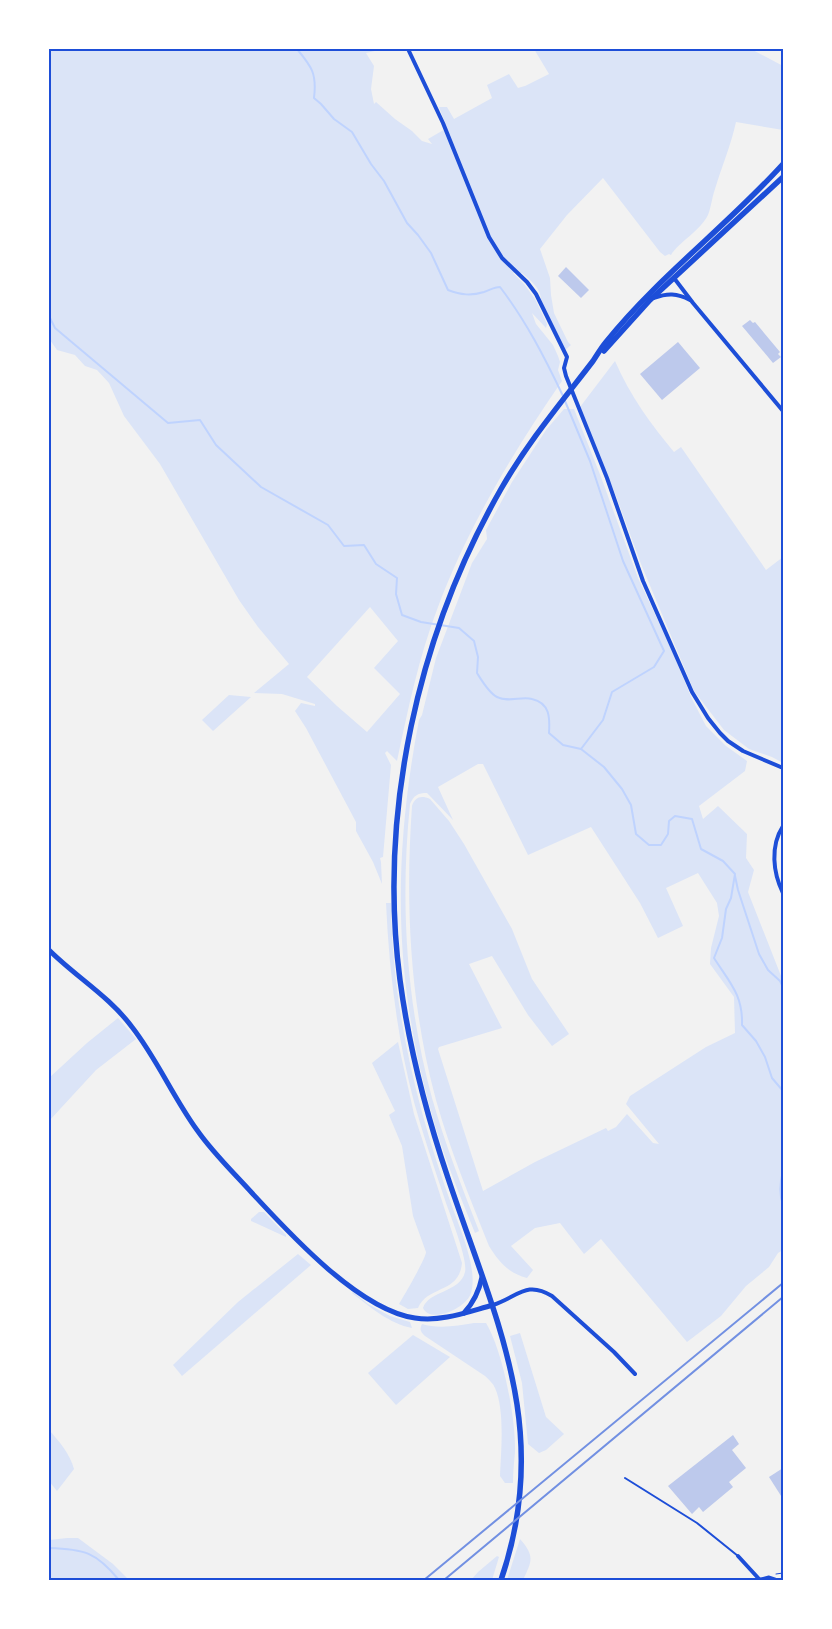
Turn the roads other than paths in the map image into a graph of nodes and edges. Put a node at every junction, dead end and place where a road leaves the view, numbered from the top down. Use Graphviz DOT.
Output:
graph roads {
  1 [pos="408,49"];
  2 [pos="783,164"];
  3 [pos="783,177"];
  4 [pos="673,276"];
  5 [pos="650,300"];
  6 [pos="692,302"];
  7 [pos="593,361"];
  8 [pos="783,411"];
  9 [pos="783,768"];
  10 [pos="783,826"];
  11 [pos="783,893"];
  12 [pos="49,950"];
  13 [pos="483,1274"];
  14 [pos="493,1305"];
  15 [pos="464,1313"];
  16 [pos="635,1374"];
  17 [pos="625,1478"];
  18 [pos="738,1556"];
  19 [pos="501,1580"];
  20 [pos="760,1580"];
  21 [pos="775,1580"];
  1 -- 9 [label="street"];
  2 -- 4 [label="main road"];
  3 -- 4 [label="main road"];
  4 -- 5 [label="main road"];
  4 -- 6 [label="street"];
  4 -- 7 [label="main road"];
  5 -- 6 [label="street"];
  5 -- 7 [label="main road"];
  6 -- 8 [label="street"];
  7 -- 13 [label="main road"];
  10 -- 11 [label="street"];
  12 -- 15 [label="street"];
  13 -- 14 [label="main road"];
  13 -- 15 [label="street"];
  14 -- 15 [label="street"];
  14 -- 16 [label="street"];
  14 -- 19 [label="main road"];
  17 -- 18 [label="lane"];
  18 -- 20 [label="street"];
  20 -- 21 [label="street"];
}
